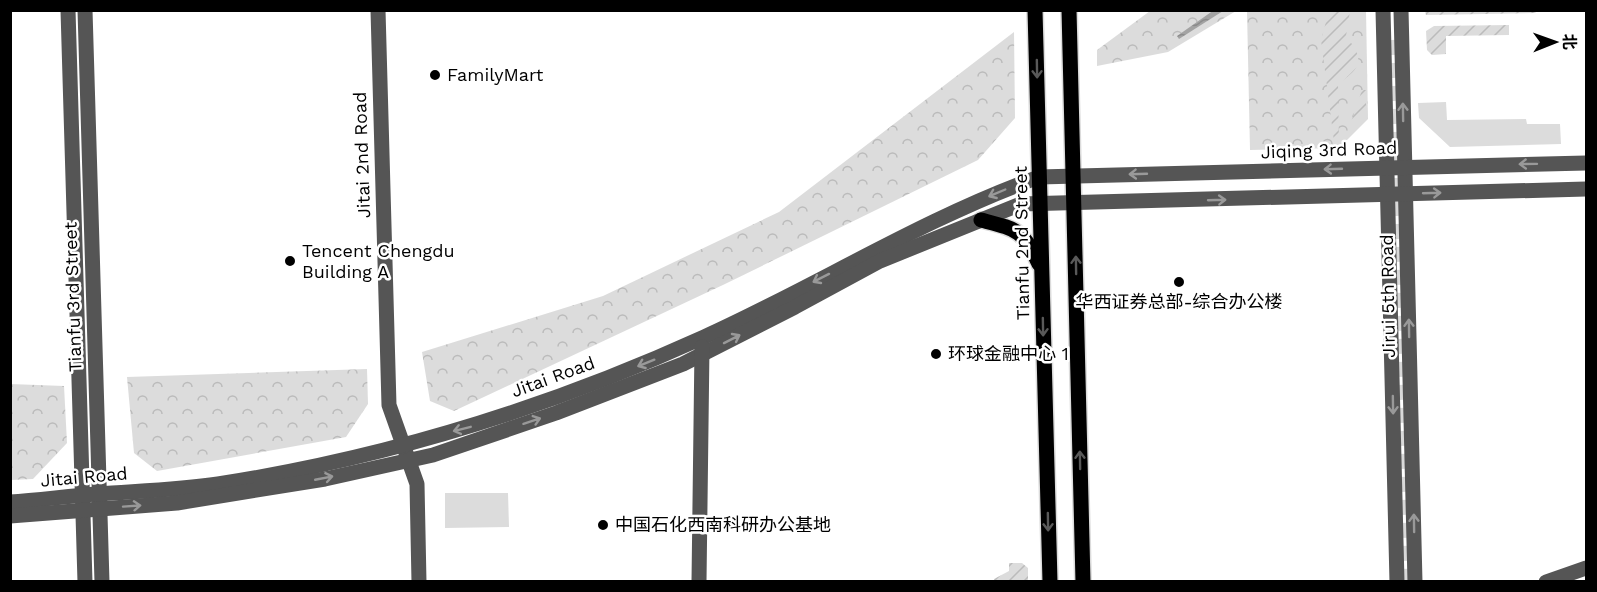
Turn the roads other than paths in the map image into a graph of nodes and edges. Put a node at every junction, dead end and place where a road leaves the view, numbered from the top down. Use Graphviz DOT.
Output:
graph roads {
  1 [pos="68,10"];
  2 [pos="85,10"];
  3 [pos="378,10"];
  4 [pos="1035,10"];
  5 [pos="1069,10"];
  6 [pos="1383,10"];
  7 [pos="1401,10"];
  8 [pos="1587,163"];
  9 [pos="1404,167"];
  10 [pos="1387,168"];
  11 [pos="1073,176"];
  12 [pos="1039,177"];
  13 [pos="1587,189"];
  14 [pos="1405,194"];
  15 [pos="1388,195"];
  16 [pos="1040,203"];
  17 [pos="1074,204"];
  18 [pos="981,220"];
  19 [pos="1042,292"];
  20 [pos="702,338"];
  21 [pos="702,354"];
  22 [pos="402,444"];
  23 [pos="408,460"];
  24 [pos="100,501"];
  25 [pos="10,502"];
  26 [pos="83,503"];
  27 [pos="10,516"];
  28 [pos="1587,568"];
  29 [pos="85,582"];
  30 [pos="102,582"];
  31 [pos="419,582"];
  32 [pos="699,582"];
  33 [pos="1050,582"];
  34 [pos="1083,582"];
  35 [pos="1398,582"];
  36 [pos="1415,582"];
  37 [pos="1546,582"];
  1 -- 26 [label="street, Tianfu 3rd Street"];
  2 -- 24 [label="street, Tianfu 3rd Street"];
  3 -- 22 [label="street, Jitai 2nd Road"];
  4 -- 12 [label="main road, Tianfu 2nd Street, one-way"];
  5 -- 11 [label="main road"];
  6 -- 10 [label="street, Jirui 5th Road"];
  9 -- 7 [label="street, Jirui 5th Road, one-way"];
  8 -- 9 [label="street, Jiqing 3rd Road, one-way"];
  9 -- 10 [label="street, Jiqing 3rd Road"];
  9 -- 14 [label="street, Jirui 5th Road"];
  10 -- 11 [label="street, Jiqing 3rd Road, one-way"];
  10 -- 15 [label="street, Jirui 5th Road"];
  11 -- 12 [label="street, Jitai Road"];
  11 -- 17 [label="main road"];
  12 -- 16 [label="main road, Tianfu 2nd Street"];
  12 -- 20 [label="street, Jitai Road, one-way"];
  14 -- 13 [label="street, one-way"];
  14 -- 15 [label="street"];
  36 -- 14 [label="street, Jirui 5th Road, one-way"];
  17 -- 15 [label="street, one-way"];
  15 -- 35 [label="street, Jirui 5th Road, one-way"];
  16 -- 17 [label="street, Jitai Road"];
  16 -- 18 [label="street, Jitai Road"];
  16 -- 19 [label="main road, Tianfu 2nd Street"];
  34 -- 17 [label="main road, one-way"];
  18 -- 19 [label="main road"];
  21 -- 18 [label="street, Jitai Road, one-way"];
  19 -- 33 [label="main road, Tianfu 2nd Street, one-way"];
  20 -- 21 [label="street"];
  20 -- 22 [label="street, Jitai Road, one-way"];
  23 -- 21 [label="street, Jitai Road, one-way"];
  21 -- 32 [label="street"];
  22 -- 23 [label="street, Jitai 2nd Road"];
  22 -- 24 [label="street, Jitai Road"];
  24 -- 23 [label="street, Jitai Road, one-way"];
  23 -- 31 [label="street, Jitai 2nd Road"];
  24 -- 26 [label="street, Jitai Road"];
  24 -- 30 [label="street, Tianfu 3rd Street"];
  25 -- 26 [label="street, Jitai Road"];
  26 -- 27 [label="street, Jitai Road"];
  26 -- 29 [label="street, Tianfu 3rd Street"];
  28 -- 37 [label="street"];
}
